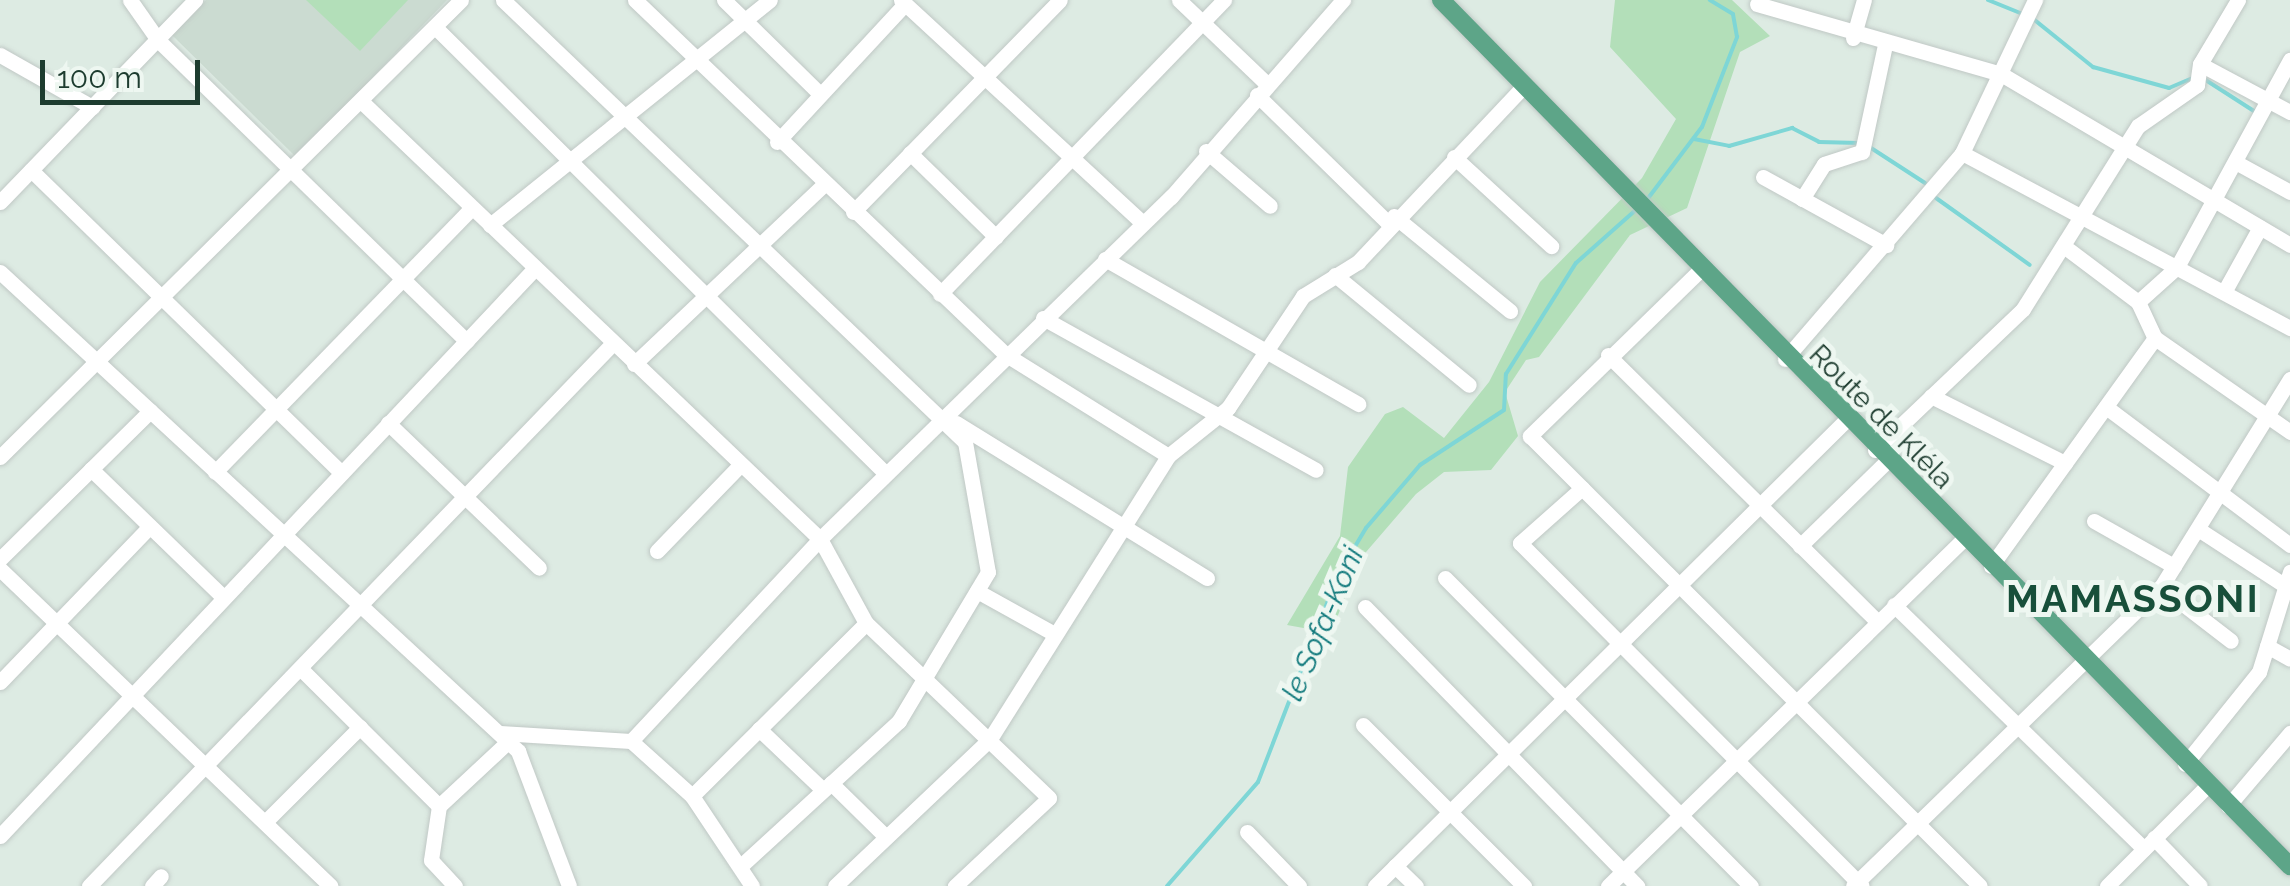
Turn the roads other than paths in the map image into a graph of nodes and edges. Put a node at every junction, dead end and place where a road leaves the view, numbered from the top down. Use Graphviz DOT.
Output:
graph roads {
  1 [pos="130,0"];
  2 [pos="195,0"];
  3 [pos="461,0"];
  4 [pos="504,0"];
  5 [pos="635,0"];
  6 [pos="724,0"];
  7 [pos="770,0"];
  8 [pos="1060,0"];
  9 [pos="1179,0"];
  10 [pos="1224,0"];
  11 [pos="1343,0"];
  12 [pos="1441,0"];
  13 [pos="1864,0"];
  14 [pos="2216,0"];
  15 [pos="903,2"];
  16 [pos="1757,4"];
  17 [pos="2236,4"];
  18 [pos="2030,11"];
  19 [pos="1202,22"];
  20 [pos="745,25"];
  21 [pos="434,28"];
  22 [pos="1853,38"];
  23 [pos="158,40"];
  24 [pos="1885,45"];
  25 [pos="0,54"];
  26 [pos="694,59"];
  27 [pos="2290,60"];
  28 [pos="2198,72"];
  29 [pos="988,73"];
  30 [pos="2001,74"];
  31 [pos="1525,85"];
  32 [pos="1262,90"];
  33 [pos="820,94"];
  34 [pos="362,102"];
  35 [pos="92,107"];
  36 [pos="2264,110"];
  37 [pos="2290,112"];
  38 [pos="626,115"];
  39 [pos="776,142"];
  40 [pos="2126,147"];
  41 [pos="1206,151"];
  42 [pos="910,153"];
  43 [pos="1962,153"];
  44 [pos="1074,156"];
  45 [pos="1454,157"];
  46 [pos="569,161"];
  47 [pos="2239,164"];
  48 [pos="31,170"];
  49 [pos="292,173"];
  50 [pos="1763,177"];
  51 [pos="823,185"];
  52 [pos="2290,192"];
  53 [pos="1802,199"];
  54 [pos="2216,200"];
  55 [pos="0,202"];
  56 [pos="1270,206"];
  57 [pos="472,208"];
  58 [pos="853,212"];
  59 [pos="1390,219"];
  60 [pos="2085,220"];
  61 [pos="1143,224"];
  62 [pos="490,225"];
  63 [pos="2260,227"];
  64 [pos="996,236"];
  65 [pos="761,243"];
  66 [pos="1886,245"];
  67 [pos="2290,245"];
  68 [pos="1550,246"];
  69 [pos="2069,250"];
  70 [pos="1105,260"];
  71 [pos="2177,267"];
  72 [pos="535,268"];
  73 [pos="1700,270"];
  74 [pos="0,272"];
  75 [pos="1335,275"];
  76 [pos="402,280"];
  77 [pos="2224,292"];
  78 [pos="940,294"];
  79 [pos="705,296"];
  80 [pos="162,300"];
  81 [pos="2138,302"];
  82 [pos="1510,311"];
  83 [pos="1043,318"];
  84 [pos="2290,328"];
  85 [pos="2155,338"];
  86 [pos="466,341"];
  87 [pos="614,343"];
  88 [pos="1266,352"];
  89 [pos="1005,354"];
  90 [pos="1608,355"];
  91 [pos="1785,359"];
  92 [pos="97,363"];
  93 [pos="634,364"];
  94 [pos="2290,379"];
  95 [pos="1469,385"];
  96 [pos="1932,396"];
  97 [pos="1358,404"];
  98 [pos="2106,407"];
  99 [pos="276,410"];
  100 [pos="150,412"];
  101 [pos="944,415"];
  102 [pos="1218,416"];
  103 [pos="2269,417"];
  104 [pos="1845,421"];
  105 [pos="388,424"];
  106 [pos="2290,432"];
  107 [pos="1168,456"];
  108 [pos="1880,456"];
  109 [pos="0,457"];
  110 [pos="2065,463"];
  111 [pos="740,464"];
  112 [pos="91,469"];
  113 [pos="1316,470"];
  114 [pos="216,472"];
  115 [pos="342,473"];
  116 [pos="885,473"];
  117 [pos="1582,488"];
  118 [pos="2220,494"];
  119 [pos="465,497"];
  120 [pos="1759,505"];
  121 [pos="2094,521"];
  122 [pos="150,526"];
  123 [pos="1122,528"];
  124 [pos="2198,529"];
  125 [pos="284,534"];
  126 [pos="820,539"];
  127 [pos="1963,539"];
  128 [pos="2290,545"];
  129 [pos="1800,546"];
  130 [pos="657,551"];
  131 [pos="0,559"];
  132 [pos="1991,566"];
  133 [pos="2174,566"];
  134 [pos="540,568"];
  135 [pos="0,569"];
  136 [pos="1207,578"];
  137 [pos="1445,578"];
  138 [pos="2289,582"];
  139 [pos="1676,586"];
  140 [pos="2161,587"];
  141 [pos="978,591"];
  142 [pos="224,598"];
  143 [pos="360,605"];
  144 [pos="1894,605"];
  145 [pos="1365,607"];
  146 [pos="866,622"];
  147 [pos="1878,622"];
  148 [pos="57,623"];
  149 [pos="1051,632"];
  150 [pos="2231,641"];
  151 [pos="1622,642"];
  152 [pos="2267,646"];
  153 [pos="2290,659"];
  154 [pos="2081,660"];
  155 [pos="300,668"];
  156 [pos="0,682"];
  157 [pos="927,682"];
  158 [pos="133,695"];
  159 [pos="1563,698"];
  160 [pos="1797,701"];
  161 [pos="2018,722"];
  162 [pos="1363,724"];
  163 [pos="360,728"];
  164 [pos="760,729"];
  165 [pos="2290,734"];
  166 [pos="508,736"];
  167 [pos="990,739"];
  168 [pos="631,741"];
  169 [pos="1509,754"];
  170 [pos="1736,758"];
  171 [pos="2186,764"];
  172 [pos="206,765"];
  173 [pos="827,786"];
  174 [pos="2207,786"];
  175 [pos="692,796"];
  176 [pos="439,806"];
  177 [pos="2228,806"];
  178 [pos="1451,812"];
  179 [pos="1680,814"];
  180 [pos="266,821"];
  181 [pos="1918,822"];
  182 [pos="1247,832"];
  183 [pos="0,836"];
  184 [pos="886,837"];
  185 [pos="2149,844"];
  186 [pos="740,866"];
  187 [pos="1395,866"];
  188 [pos="2290,866"];
  189 [pos="1623,871"];
  190 [pos="1858,885"];
  191 [pos="90,886"];
  192 [pos="331,886"];
  193 [pos="455,886"];
  194 [pos="569,886"];
  195 [pos="752,886"];
  196 [pos="834,886"];
  197 [pos="955,886"];
  198 [pos="1299,886"];
  199 [pos="1375,886"];
  200 [pos="1416,886"];
  201 [pos="1524,886"];
  202 [pos="1608,886"];
  203 [pos="1637,886"];
  204 [pos="1751,886"];
  205 [pos="1980,886"];
  206 [pos="2107,886"];
  207 [pos="2200,886"];
  1 -- 23 [label="street"];
  2 -- 23 [label="street"];
  3 -- 21 [label="street"];
  4 -- 38 [label="street"];
  5 -- 26 [label="street"];
  6 -- 20 [label="street"];
  7 -- 20 [label="street"];
  8 -- 29 [label="street"];
  9 -- 19 [label="street"];
  10 -- 19 [label="street"];
  11 -- 32 [label="street"];
  12 -- 31 [label="main road, Route de Kléla"];
  13 -- 22 [label="street"];
  14 -- 17 [label="street"];
  15 -- 29 [label="street"];
  15 -- 33 [label="street"];
  16 -- 22 [label="street"];
  17 -- 28 [label="street"];
  18 -- 30 [label="street"];
  19 -- 32 [label="street"];
  19 -- 44 [label="street"];
  20 -- 26 [label="street"];
  20 -- 33 [label="street"];
  21 -- 34 [label="street"];
  21 -- 46 [label="street"];
  22 -- 24 [label="street"];
  23 -- 35 [label="street"];
  23 -- 49 [label="street"];
  24 -- 30 [label="street"];
  24 -- 53 [label="street"];
  25 -- 35 [label="street"];
  26 -- 38 [label="street"];
  26 -- 39 [label="street"];
  27 -- 36 [label="street"];
  28 -- 36 [label="street"];
  28 -- 40 [label="street"];
  29 -- 42 [label="street"];
  29 -- 44 [label="street"];
  30 -- 40 [label="street"];
  30 -- 43 [label="street"];
  31 -- 45 [label="street"];
  31 -- 73 [label="main road, Route de Kléla"];
  32 -- 41 [label="street"];
  32 -- 59 [label="street"];
  33 -- 39 [label="street"];
  34 -- 49 [label="street"];
  34 -- 57 [label="street"];
  35 -- 48 [label="street"];
  36 -- 37 [label="street"];
  36 -- 47 [label="street"];
  38 -- 46 [label="street"];
  38 -- 65 [label="street"];
  39 -- 51 [label="street"];
  40 -- 54 [label="street"];
  40 -- 60 [label="street"];
  41 -- 56 [label="street"];
  41 -- 61 [label="street"];
  42 -- 58 [label="street"];
  42 -- 64 [label="street"];
  43 -- 60 [label="street"];
  43 -- 66 [label="street"];
  44 -- 61 [label="street"];
  44 -- 64 [label="street"];
  45 -- 59 [label="street"];
  45 -- 68 [label="street"];
  46 -- 62 [label="street"];
  46 -- 79 [label="street"];
  47 -- 52 [label="street"];
  47 -- 54 [label="street"];
  48 -- 55 [label="street"];
  48 -- 80 [label="street"];
  49 -- 76 [label="street"];
  49 -- 80 [label="street"];
  50 -- 53 [label="street"];
  51 -- 58 [label="street"];
  51 -- 65 [label="street"];
  53 -- 66 [label="street"];
  54 -- 63 [label="street"];
  54 -- 71 [label="street"];
  57 -- 62 [label="street"];
  57 -- 76 [label="street"];
  58 -- 78 [label="street"];
  59 -- 75 [label="street"];
  59 -- 82 [label="street"];
  60 -- 69 [label="street"];
  60 -- 71 [label="street"];
  61 -- 70 [label="street"];
  62 -- 72 [label="street"];
  63 -- 67 [label="street"];
  63 -- 77 [label="street"];
  64 -- 78 [label="street"];
  65 -- 79 [label="street"];
  65 -- 101 [label="street"];
  66 -- 91 [label="street"];
  69 -- 81 [label="street"];
  69 -- 96 [label="street"];
  70 -- 83 [label="street"];
  70 -- 88 [label="street"];
  71 -- 77 [label="street"];
  71 -- 81 [label="street"];
  72 -- 86 [label="street"];
  72 -- 87 [label="street"];
  73 -- 90 [label="street"];
  73 -- 91 [label="main road, Route de Kléla"];
  74 -- 92 [label="street"];
  75 -- 88 [label="street"];
  75 -- 95 [label="street"];
  76 -- 86 [label="street"];
  76 -- 99 [label="street"];
  77 -- 84 [label="street"];
  78 -- 89 [label="street"];
  79 -- 93 [label="street"];
  79 -- 116 [label="street"];
  80 -- 92 [label="street"];
  80 -- 99 [label="street"];
  81 -- 85 [label="street"];
  83 -- 89 [label="street"];
  83 -- 102 [label="street"];
  85 -- 98 [label="street"];
  85 -- 103 [label="street"];
  86 -- 105 [label="street"];
  87 -- 93 [label="street"];
  87 -- 119 [label="street"];
  88 -- 97 [label="street"];
  88 -- 102 [label="street"];
  89 -- 101 [label="street"];
  89 -- 107 [label="street"];
  90 -- 117 [label="street"];
  90 -- 120 [label="street"];
  91 -- 104 [label="main road, Route de Kléla"];
  92 -- 100 [label="street"];
  92 -- 109 [label="street"];
  93 -- 111 [label="street"];
  94 -- 103 [label="street"];
  96 -- 108 [label="street"];
  96 -- 110 [label="street"];
  98 -- 110 [label="street"];
  98 -- 118 [label="street"];
  99 -- 114 [label="street"];
  99 -- 115 [label="street"];
  100 -- 112 [label="street"];
  100 -- 114 [label="street"];
  101 -- 116 [label="street"];
  101 -- 123 [label="street"];
  101 -- 141 [label="street"];
  102 -- 107 [label="street"];
  102 -- 113 [label="street"];
  103 -- 106 [label="street"];
  103 -- 118 [label="street"];
  104 -- 108 [label="main road, Route de Kléla"];
  104 -- 120 [label="street"];
  105 -- 115 [label="street"];
  105 -- 119 [label="street"];
  107 -- 123 [label="street"];
  108 -- 127 [label="main road, Route de Kléla"];
  108 -- 129 [label="street"];
  110 -- 132 [label="street"];
  111 -- 126 [label="street"];
  111 -- 130 [label="street"];
  112 -- 122 [label="street"];
  112 -- 131 [label="street"];
  114 -- 125 [label="street"];
  115 -- 125 [label="street"];
  116 -- 126 [label="street"];
  117 -- 139 [label="street"];
  117 -- 151 [label="street"];
  118 -- 124 [label="street"];
  118 -- 128 [label="street"];
  119 -- 134 [label="street"];
  119 -- 143 [label="street"];
  120 -- 129 [label="street"];
  120 -- 139 [label="street"];
  121 -- 133 [label="street"];
  122 -- 142 [label="street"];
  122 -- 148 [label="street"];
  123 -- 136 [label="street"];
  123 -- 149 [label="street"];
  124 -- 133 [label="street"];
  124 -- 138 [label="street"];
  125 -- 142 [label="street"];
  125 -- 143 [label="street"];
  126 -- 146 [label="street"];
  126 -- 168 [label="street"];
  127 -- 132 [label="main road, Route de Kléla"];
  127 -- 144 [label="street"];
  129 -- 147 [label="street"];
  132 -- 154 [label="main road, Route de Kléla"];
  133 -- 140 [label="street"];
  135 -- 148 [label="street"];
  137 -- 159 [label="street"];
  138 -- 152 [label="street"];
  139 -- 151 [label="street"];
  139 -- 160 [label="street"];
  140 -- 150 [label="street"];
  140 -- 154 [label="street"];
  141 -- 149 [label="street"];
  141 -- 157 [label="street"];
  142 -- 158 [label="street"];
  143 -- 155 [label="street"];
  143 -- 166 [label="street"];
  144 -- 147 [label="street"];
  144 -- 161 [label="street"];
  145 -- 169 [label="street"];
  146 -- 157 [label="street"];
  146 -- 164 [label="street"];
  147 -- 160 [label="street"];
  148 -- 156 [label="street"];
  148 -- 158 [label="street"];
  149 -- 167 [label="street"];
  151 -- 159 [label="street"];
  151 -- 170 [label="street"];
  152 -- 153 [label="street"];
  152 -- 171 [label="street"];
  154 -- 161 [label="street"];
  154 -- 171 [label="main road, Route de Kléla"];
  155 -- 163 [label="street"];
  155 -- 172 [label="street"];
  157 -- 167 [label="street"];
  157 -- 173 [label="street"];
  158 -- 172 [label="street"];
  158 -- 183 [label="street"];
  159 -- 169 [label="street"];
  159 -- 179 [label="street"];
  160 -- 170 [label="street"];
  160 -- 181 [label="street"];
  161 -- 181 [label="street"];
  161 -- 185 [label="street"];
  162 -- 178 [label="street"];
  163 -- 176 [label="street"];
  163 -- 180 [label="street"];
  164 -- 173 [label="street"];
  164 -- 175 [label="street"];
  165 -- 177 [label="street"];
  166 -- 168 [label="street"];
  166 -- 176 [label="street"];
  166 -- 194 [label="street"];
  167 -- 184 [label="street"];
  167 -- 197 [label="street"];
  168 -- 175 [label="street"];
  169 -- 178 [label="street"];
  169 -- 189 [label="street"];
  170 -- 179 [label="street"];
  170 -- 190 [label="street"];
  171 -- 174 [label="main road, Route de Kléla"];
  172 -- 180 [label="street"];
  172 -- 191 [label="street"];
  173 -- 184 [label="street"];
  173 -- 186 [label="street"];
  174 -- 177 [label="main road, Route de Kléla"];
  174 -- 185 [label="street"];
  175 -- 186 [label="street"];
  176 -- 193 [label="street"];
  177 -- 188 [label="main road, Route de Kléla"];
  178 -- 187 [label="street"];
  178 -- 201 [label="street"];
  179 -- 189 [label="street"];
  179 -- 204 [label="street"];
  180 -- 192 [label="street"];
  181 -- 190 [label="street"];
  181 -- 205 [label="street"];
  182 -- 198 [label="street"];
  184 -- 196 [label="street"];
  185 -- 206 [label="street"];
  185 -- 207 [label="street"];
  186 -- 195 [label="street"];
  187 -- 199 [label="street"];
  187 -- 200 [label="street"];
  189 -- 202 [label="street"];
  189 -- 203 [label="street"];
}
